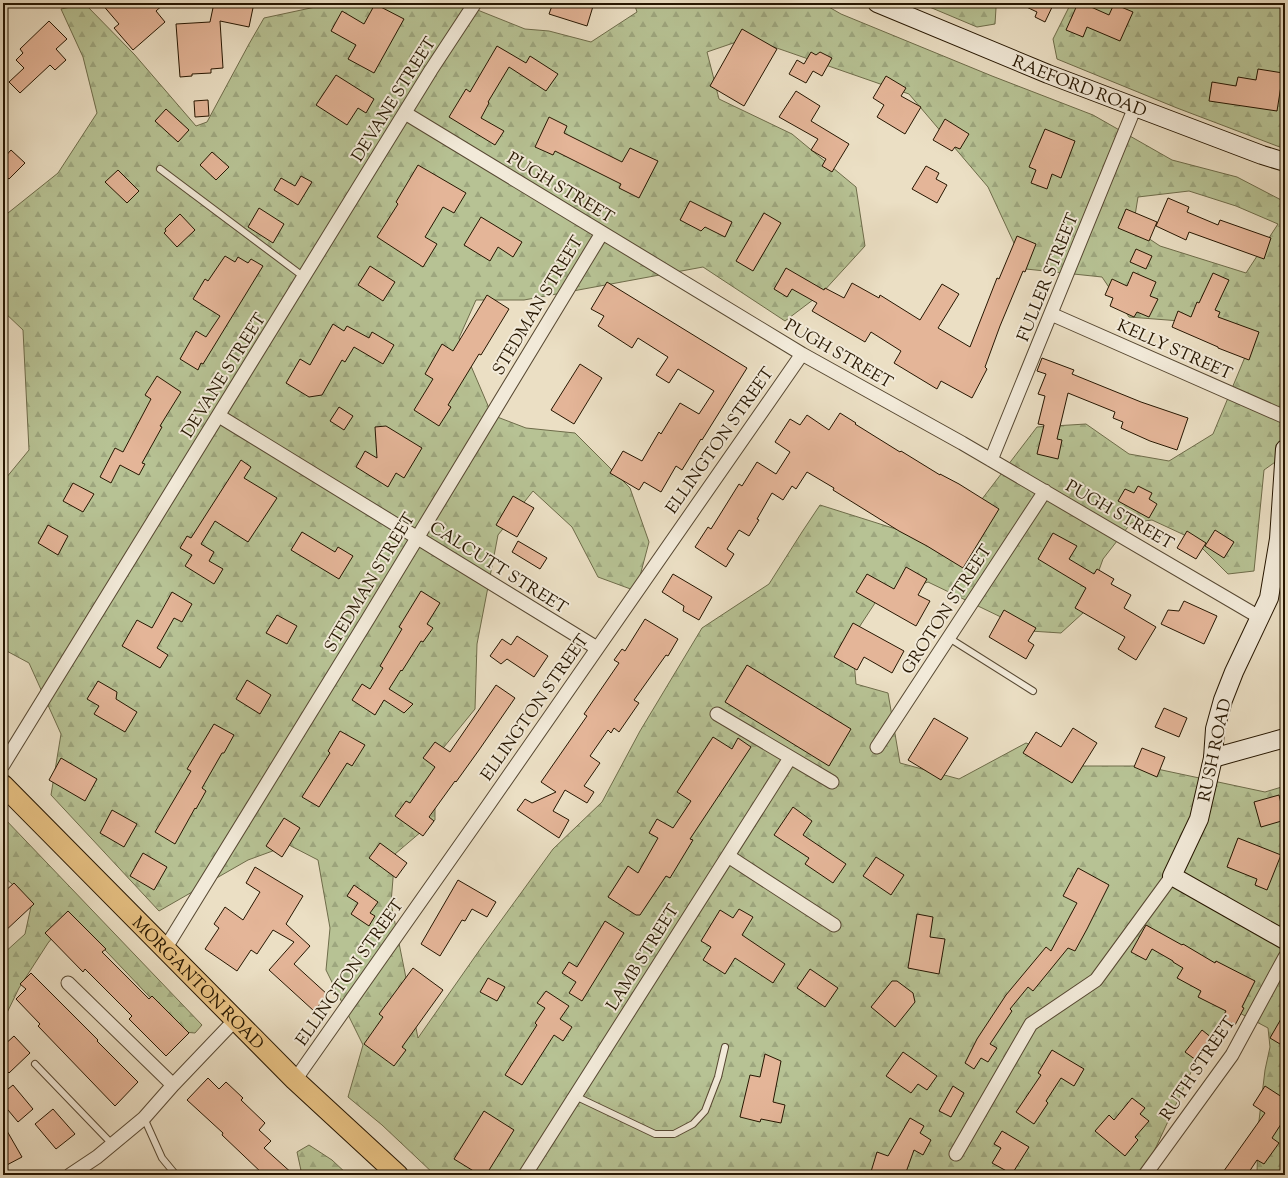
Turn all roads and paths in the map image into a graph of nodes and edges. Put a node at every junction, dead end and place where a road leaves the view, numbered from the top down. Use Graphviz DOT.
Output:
graph roads {
  1 [pos="475,3"];
  2 [pos="877,3"];
  3 [pos="1135,107"];
  4 [pos="405,113"];
  5 [pos="1285,162"];
  6 [pos="160,169"];
  7 [pos="602,233"];
  8 [pos="304,277"];
  9 [pos="1051,314"];
  10 [pos="802,354"];
  11 [pos="219,416"];
  12 [pos="1285,417"];
  13 [pos="1285,449"];
  14 [pos="991,460"];
  15 [pos="1045,491"];
  16 [pos="418,538"];
  17 [pos="1259,616"];
  18 [pos="949,638"];
  19 [pos="597,648"];
  20 [pos="1033,691"];
  21 [pos="717,714"];
  22 [pos="1285,738"];
  23 [pos="877,747"];
  24 [pos="790,758"];
  25 [pos="1213,758"];
  26 [pos="3,765"];
  27 [pos="832,782"];
  28 [pos="3,785"];
  29 [pos="728,856"];
  30 [pos="1172,876"];
  31 [pos="834,924"];
  32 [pos="1285,940"];
  33 [pos="164,948"];
  34 [pos="1285,957"];
  35 [pos="68,983"];
  36 [pos="235,1020"];
  37 [pos="725,1047"];
  38 [pos="35,1064"];
  39 [pos="295,1080"];
  40 [pos="172,1084"];
  41 [pos="575,1096"];
  42 [pos="144,1118"];
  43 [pos="113,1145"];
  44 [pos="956,1154"];
  45 [pos="70,1175"];
  46 [pos="176,1175"];
  47 [pos="398,1175"];
  48 [pos="525,1175"];
  49 [pos="1145,1175"];
  1 -- 4 [label="street, DEVANE STREET"];
  2 -- 3 [label="street, RAEFORD ROAD"];
  3 -- 5 [label="street, RAEFORD ROAD"];
  3 -- 9 [label="street, FULLER STREET"];
  4 -- 7 [label="street, PUGH STREET"];
  4 -- 8 [label="street, DEVANE STREET"];
  6 -- 8 [label="lane"];
  7 -- 10 [label="street, PUGH STREET"];
  7 -- 16 [label="street, STEDMAN STREET"];
  8 -- 11 [label="street, DEVANE STREET"];
  9 -- 12 [label="street, KELLY STREET"];
  9 -- 14 [label="street, FULLER STREET"];
  10 -- 14 [label="street, PUGH STREET"];
  10 -- 19 [label="street, ELLINGTON STREET"];
  11 -- 16 [label="street, CALCUTT STREET"];
  11 -- 26 [label="street, DEVANE STREET"];
  13 -- 17 [label="street, RUSH ROAD"];
  14 -- 15 [label="street, PUGH STREET"];
  15 -- 17 [label="street, PUGH STREET"];
  15 -- 18 [label="street, GROTON STREET"];
  16 -- 19 [label="street, CALCUTT STREET"];
  16 -- 33 [label="street, STEDMAN STREET"];
  17 -- 25 [label="street, RUSH ROAD"];
  18 -- 20 [label="lane"];
  18 -- 23 [label="street, GROTON STREET"];
  19 -- 39 [label="street, ELLINGTON STREET"];
  21 -- 24 [label="street"];
  22 -- 25 [label="street"];
  24 -- 27 [label="street"];
  24 -- 29 [label="street, LAMB STREET"];
  25 -- 30 [label="street, RUSH ROAD"];
  28 -- 33 [label="main road, MORGANTON ROAD"];
  29 -- 31 [label="street"];
  29 -- 41 [label="street, LAMB STREET"];
  30 -- 32 [label="street"];
  30 -- 44 [label="street"];
  33 -- 36 [label="main road, MORGANTON ROAD"];
  34 -- 49 [label="street, RUTH STREET"];
  35 -- 40 [label="street"];
  36 -- 39 [label="main road, MORGANTON ROAD"];
  36 -- 40 [label="street"];
  37 -- 41 [label="lane"];
  38 -- 43 [label="lane"];
  39 -- 47 [label="main road, MORGANTON ROAD"];
  40 -- 42 [label="street"];
  41 -- 48 [label="street, LAMB STREET"];
  42 -- 43 [label="street"];
  42 -- 46 [label="lane"];
  43 -- 45 [label="street"];
}
